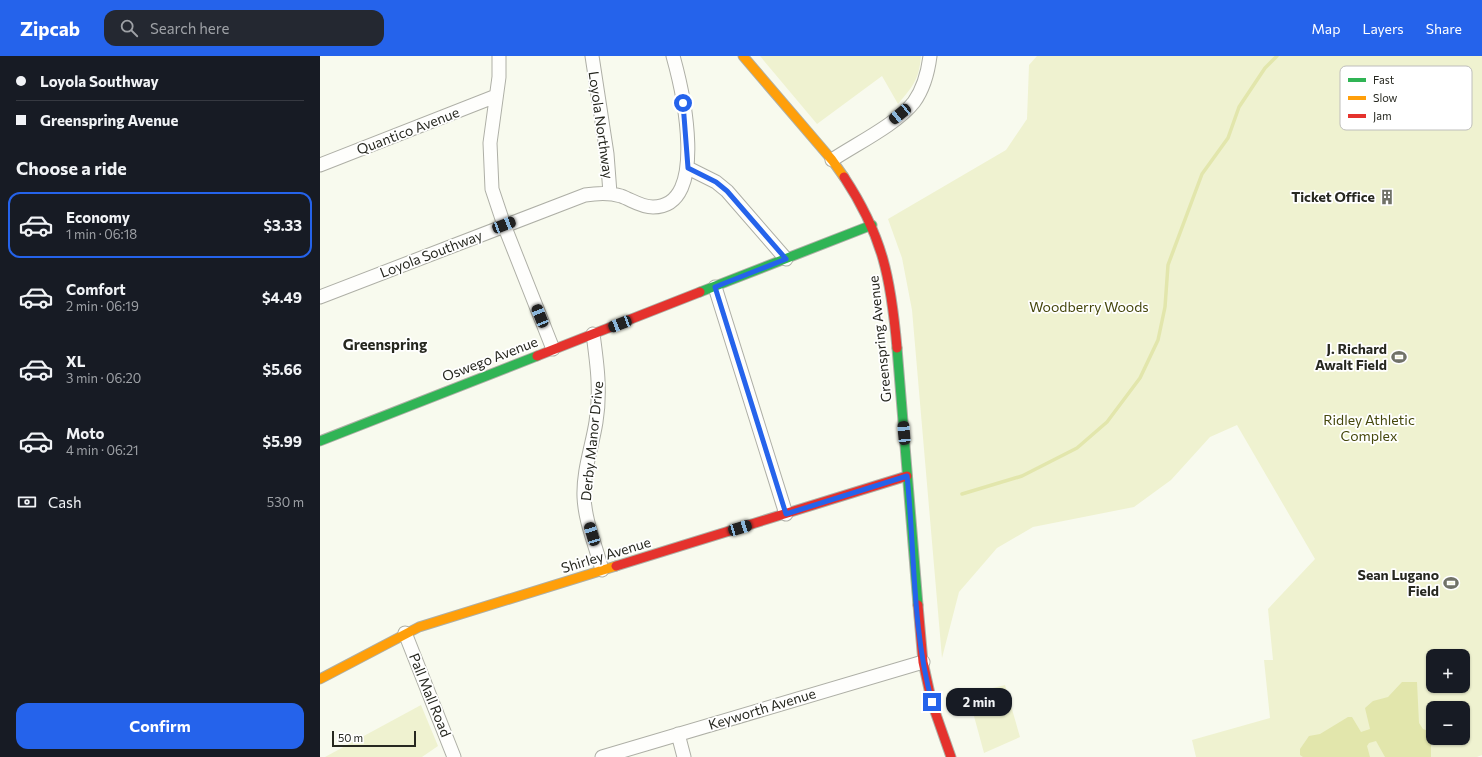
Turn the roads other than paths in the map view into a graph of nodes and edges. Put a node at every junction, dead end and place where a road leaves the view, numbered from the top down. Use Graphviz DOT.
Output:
graph roads {
  1 [pos="499,56"];
  2 [pos="592,56"];
  3 [pos="673,56"];
  4 [pos="743,56"];
  5 [pos="930,56"];
  6 [pos="496,96"];
  7 [pos="832,160"];
  8 [pos="320,165"];
  9 [pos="688,168"];
  10 [pos="610,193"];
  11 [pos="504,225"];
  12 [pos="872,225"];
  13 [pos="786,259"];
  14 [pos="715,287"];
  15 [pos="320,297"];
  16 [pos="593,334"];
  17 [pos="553,349"];
  18 [pos="320,441"];
  19 [pos="907,476"];
  20 [pos="786,514"];
  21 [pos="602,570"];
  22 [pos="405,633"];
  23 [pos="923,662"];
  24 [pos="320,679"];
  25 [pos="678,734"];
  26 [pos="454,757"];
  27 [pos="602,757"];
  28 [pos="684,757"];
  29 [pos="952,757"];
  1 -- 6 [label="street"];
  2 -- 10 [label="street, Loyola Northway"];
  3 -- 9 [label="street, Loyola Southway"];
  4 -- 7 [label="street, Greenspring Avenue"];
  5 -- 7 [label="street"];
  6 -- 8 [label="street, Quantico Avenue"];
  6 -- 11 [label="street"];
  7 -- 12 [label="street, Greenspring Avenue"];
  9 -- 10 [label="street, Loyola Southway"];
  9 -- 13 [label="street"];
  10 -- 11 [label="street, Loyola Southway"];
  11 -- 15 [label="street, Loyola Southway"];
  11 -- 17 [label="street"];
  12 -- 13 [label="street, Oswego Avenue"];
  12 -- 19 [label="street, Greenspring Avenue"];
  13 -- 14 [label="street, Oswego Avenue"];
  14 -- 16 [label="street, Oswego Avenue"];
  14 -- 20 [label="street"];
  16 -- 17 [label="street, Oswego Avenue"];
  16 -- 21 [label="street, Derby Manor Drive"];
  17 -- 18 [label="street, Oswego Avenue"];
  19 -- 20 [label="street, Shirley Avenue"];
  19 -- 23 [label="street, Greenspring Avenue"];
  20 -- 21 [label="street, Shirley Avenue"];
  21 -- 22 [label="street, Shirley Avenue"];
  22 -- 24 [label="street, Shirley Avenue"];
  22 -- 26 [label="street, Pall Mall Road"];
  23 -- 25 [label="street, Keyworth Avenue"];
  23 -- 29 [label="street, Greenspring Avenue"];
  25 -- 27 [label="street, Keyworth Avenue"];
  25 -- 28 [label="street"];
}
